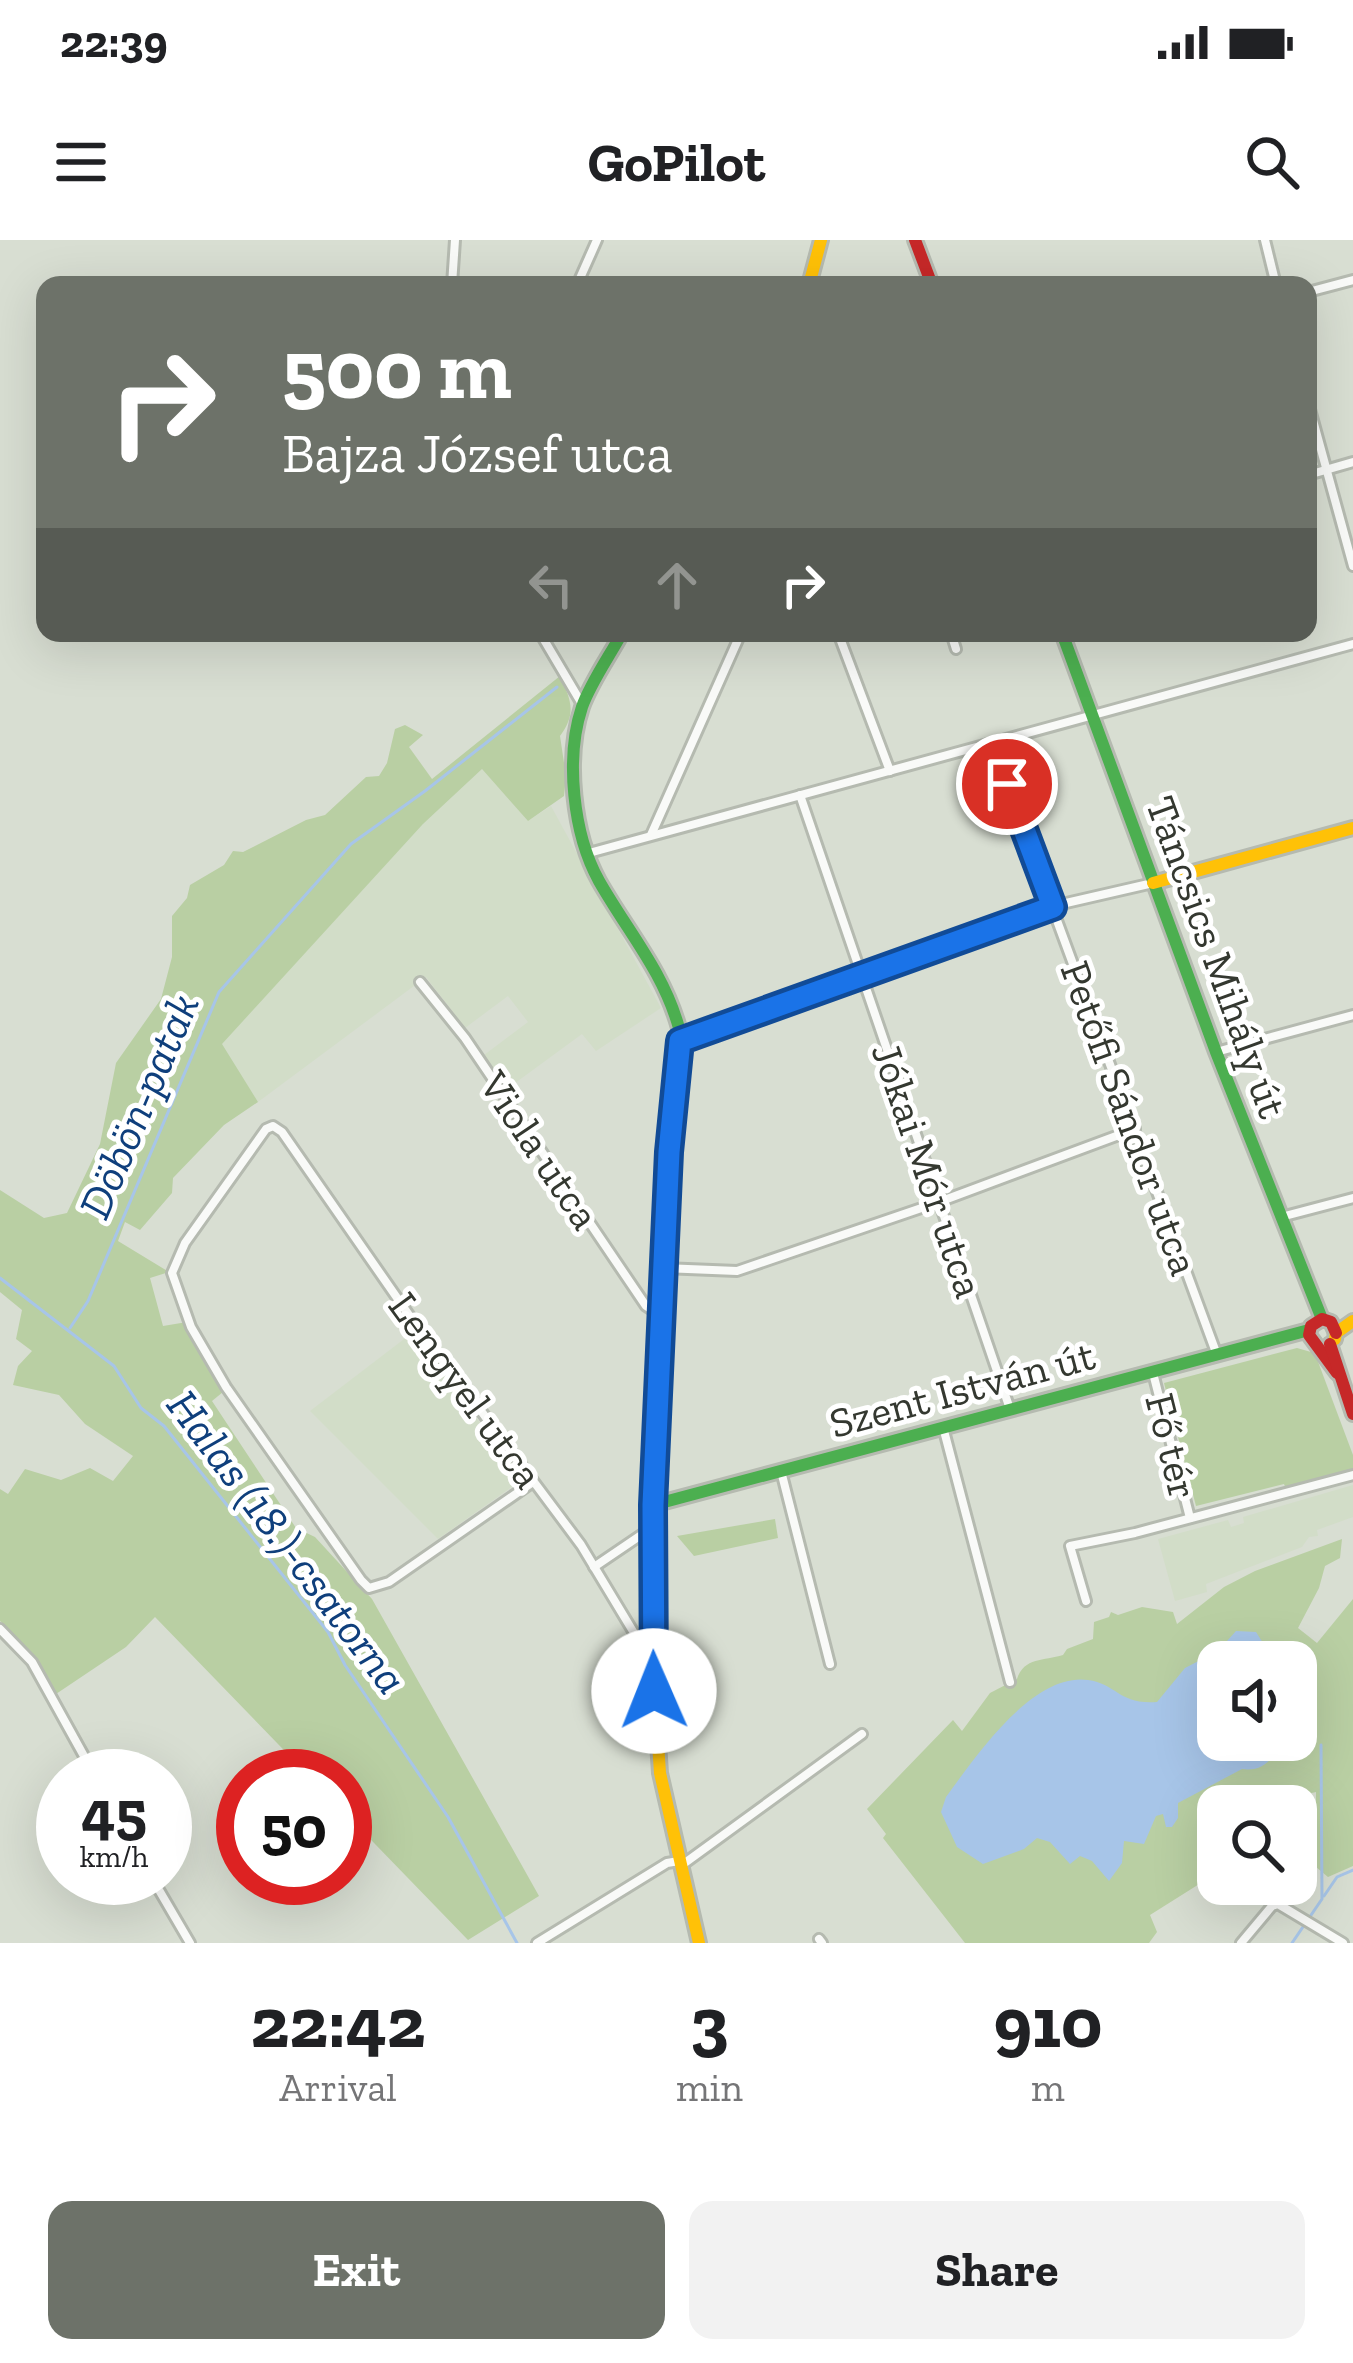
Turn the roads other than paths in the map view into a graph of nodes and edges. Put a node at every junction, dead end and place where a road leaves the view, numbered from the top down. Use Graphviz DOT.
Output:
graph roads {
  1 [pos="455,240"];
  2 [pos="597,240"];
  3 [pos="821,240"];
  4 [pos="915,240"];
  5 [pos="1265,240"];
  6 [pos="453,276"];
  7 [pos="582,276"];
  8 [pos="811,276"];
  9 [pos="929,276"];
  10 [pos="1274,276"];
  11 [pos="1353,280"];
  12 [pos="1317,290"];
  13 [pos="1317,434"];
  14 [pos="1353,462"];
  15 [pos="1327,470"];
  16 [pos="1317,473"];
  17 [pos="1353,566"];
  18 [pos="545,642"];
  19 [pos="617,642"];
  20 [pos="737,642"];
  21 [pos="841,642"];
  22 [pos="954,642"];
  23 [pos="1065,642"];
  24 [pos="1353,644"];
  25 [pos="956,649"];
  26 [pos="583,704"];
  27 [pos="1092,715"];
  28 [pos="992,744"];
  29 [pos="890,771"];
  30 [pos="800,795"];
  31 [pos="1353,828"];
  32 [pos="651,836"];
  33 [pos="587,854"];
  34 [pos="1153,883"];
  35 [pos="1053,907"];
  36 [pos="861,977"];
  37 [pos="420,982"];
  38 [pos="1353,1015"];
  39 [pos="680,1041"];
  40 [pos="1216,1052"];
  41 [pos="1135,1129"];
  42 [pos="1353,1198"];
  43 [pos="938,1202"];
  44 [pos="1279,1217"];
  45 [pos="663,1268"];
  46 [pos="661,1316"];
  47 [pos="1353,1320"];
  48 [pos="1321,1332"];
  49 [pos="1218,1357"];
  50 [pos="1153,1373"];
  51 [pos="1010,1409"];
  52 [pos="1353,1414"];
  53 [pos="943,1427"];
  54 [pos="781,1471"];
  55 [pos="1353,1475"];
  56 [pos="533,1482"];
  57 [pos="653,1505"];
  58 [pos="1190,1519"];
  59 [pos="653,1527"];
  60 [pos="594,1568"];
  61 [pos="1086,1601"];
  62 [pos="0,1629"];
  63 [pos="652,1652"];
  64 [pos="830,1664"];
  65 [pos="1010,1682"];
  66 [pos="862,1734"];
  67 [pos="80,1749"];
  68 [pos="680,1863"];
  69 [pos="168,1905"];
  70 [pos="190,1943"];
  71 [pos="537,1943"];
  72 [pos="699,1943"];
  73 [pos="1241,1943"];
  74 [pos="1342,1943"];
  1 -- 6 [label="street"];
  2 -- 7 [label="street"];
  3 -- 8 [label="street"];
  4 -- 9 [label="street"];
  5 -- 10 [label="street"];
  11 -- 12 [label="street"];
  13 -- 15 [label="street"];
  14 -- 15 [label="street"];
  15 -- 16 [label="street"];
  15 -- 17 [label="street"];
  18 -- 26 [label="street"];
  19 -- 26 [label="street"];
  20 -- 32 [label="street"];
  21 -- 29 [label="street"];
  22 -- 25 [label="street"];
  23 -- 27 [label="street, Táncsics Mihály út"];
  24 -- 27 [label="street"];
  26 -- 33 [label="street"];
  27 -- 28 [label="street"];
  27 -- 34 [label="street, Táncsics Mihály út"];
  28 -- 29 [label="street"];
  28 -- 35 [label="street, Petőfi Sándor utca"];
  29 -- 30 [label="street"];
  30 -- 32 [label="street"];
  30 -- 36 [label="street, Jókai Mór utca"];
  31 -- 34 [label="street"];
  32 -- 33 [label="street"];
  33 -- 39 [label="street"];
  34 -- 35 [label="street"];
  34 -- 40 [label="street, Táncsics Mihály út"];
  35 -- 36 [label="street"];
  35 -- 41 [label="street, Petőfi Sándor utca"];
  36 -- 39 [label="street"];
  36 -- 43 [label="street, Jókai Mór utca"];
  37 -- 46 [label="street, Viola utca"];
  38 -- 40 [label="street"];
  39 -- 45 [label="street"];
  40 -- 44 [label="street, Táncsics Mihály út"];
  41 -- 43 [label="street"];
  41 -- 49 [label="street, Petőfi Sándor utca"];
  42 -- 44 [label="street"];
  43 -- 45 [label="street"];
  43 -- 51 [label="street, Jókai Mór utca"];
  44 -- 48 [label="street, Táncsics Mihály út"];
  45 -- 46 [label="street"];
  46 -- 57 [label="street"];
  47 -- 48 [label="street"];
  48 -- 49 [label="street, Szent István út"];
  48 -- 52 [label="street, Táncsics Mihály út"];
  49 -- 50 [label="street, Szent István út"];
  50 -- 51 [label="street, Szent István út"];
  50 -- 58 [label="street, Fő tér"];
  51 -- 53 [label="street, Szent István út"];
  53 -- 54 [label="street, Szent István út"];
  53 -- 65 [label="street"];
  54 -- 57 [label="street, Szent István út"];
  54 -- 64 [label="street"];
  55 -- 58 [label="street, Fő tér"];
  56 -- 56 [label="street, Lengyel utca"];
  56 -- 60 [label="street, Lengyel utca"];
  57 -- 59 [label="street"];
  58 -- 61 [label="street, Fő tér"];
  59 -- 60 [label="street"];
  59 -- 63 [label="street"];
  60 -- 63 [label="street, Lengyel utca"];
  62 -- 67 [label="street"];
  63 -- 68 [label="street"];
  66 -- 68 [label="street"];
  68 -- 71 [label="street"];
  68 -- 72 [label="street"];
  69 -- 70 [label="street"];
  73 -- 74 [label="street"];
}
